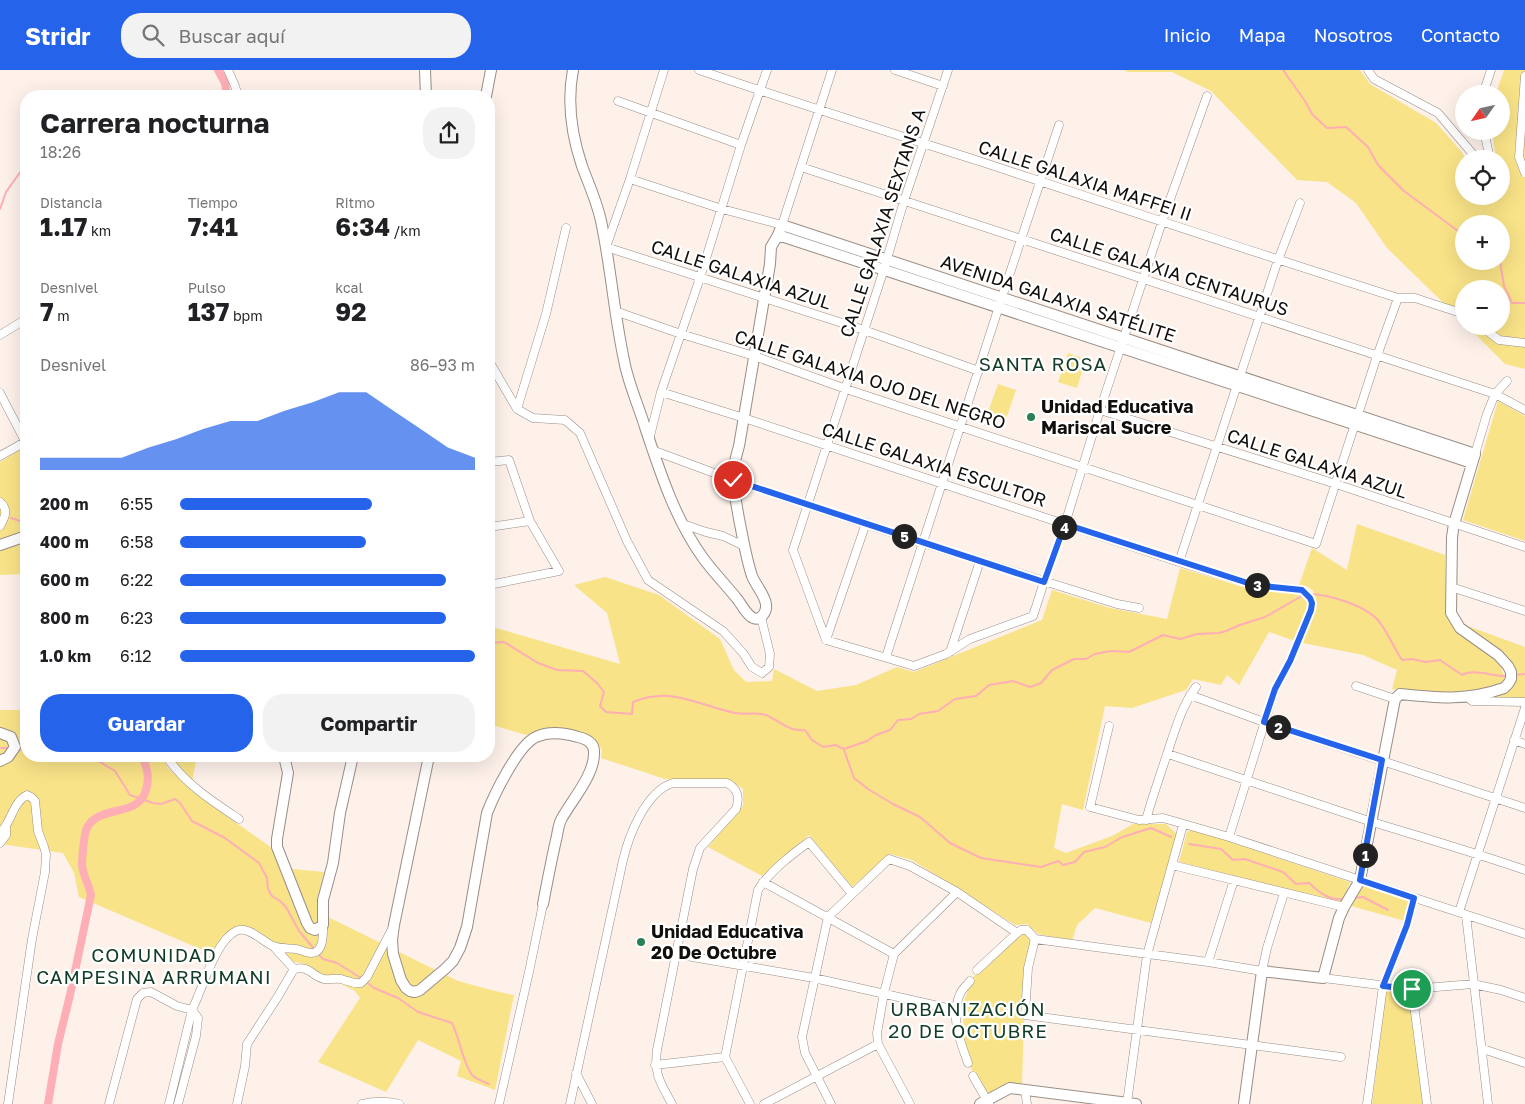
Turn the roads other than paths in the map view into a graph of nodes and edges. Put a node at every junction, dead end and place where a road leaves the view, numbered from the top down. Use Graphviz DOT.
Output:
graph roads {
  1 [pos="228,70"];
  2 [pos="425,70"];
  3 [pos="491,70"];
  4 [pos="573,70"];
  5 [pos="664,70"];
  6 [pos="699,70"];
  7 [pos="767,70"];
  8 [pos="832,70"];
  9 [pos="895,70"];
  10 [pos="948,70"];
  11 [pos="1368,70"];
  12 [pos="1491,70"];
  13 [pos="1525,76"];
  14 [pos="1486,85"];
  15 [pos="943,86"];
  16 [pos="236,90"];
  17 [pos="426,90"];
  18 [pos="487,90"];
  19 [pos="759,91"];
  20 [pos="1206,96"];
  21 [pos="618,101"];
  22 [pos="818,110"];
  23 [pos="650,113"];
  24 [pos="1059,125"];
  25 [pos="923,143"];
  26 [pos="741,145"];
  27 [pos="1469,150"];
  28 [pos="801,167"];
  29 [pos="1525,173"];
  30 [pos="630,179"];
  31 [pos="1040,181"];
  32 [pos="904,201"];
  33 [pos="1300,203"];
  34 [pos="722,209"];
  35 [pos="1162,222"];
  36 [pos="566,228"];
  37 [pos="780,230"];
  38 [pos="1022,238"];
  39 [pos="606,247"];
  40 [pos="1278,260"];
  41 [pos="885,264"];
  42 [pos="700,278"];
  43 [pos="1143,280"];
  44 [pos="764,297"];
  45 [pos="1398,298"];
  46 [pos="1001,302"];
  47 [pos="1455,310"];
  48 [pos="615,311"];
  49 [pos="1260,318"];
  50 [pos="20,323"];
  51 [pos="864,330"];
  52 [pos="681,334"];
  53 [pos="0,335"];
  54 [pos="1493,335"];
  55 [pos="1122,342"];
  56 [pos="1525,343"];
  57 [pos="754,356"];
  58 [pos="1377,356"];
  59 [pos="495,371"];
  60 [pos="978,371"];
  61 [pos="1239,381"];
  62 [pos="1507,381"];
  63 [pos="846,389"];
  64 [pos="661,392"];
  65 [pos="0,393"];
  66 [pos="1495,394"];
  67 [pos="517,409"];
  68 [pos="1100,410"];
  69 [pos="1525,410"];
  70 [pos="744,418"];
  71 [pos="1356,419"];
  72 [pos="960,426"];
  73 [pos="20,431"];
  74 [pos="20,445"];
  75 [pos="651,445"];
  76 [pos="827,445"];
  77 [pos="1217,447"];
  78 [pos="0,456"];
  79 [pos="1473,458"];
  80 [pos="495,461"];
  81 [pos="1082,467"];
  82 [pos="733,480"];
  83 [pos="942,484"];
  84 [pos="1336,484"];
  85 [pos="0,502"];
  86 [pos="807,504"];
  87 [pos="1198,505"];
  88 [pos="530,521"];
  89 [pos="866,523"];
  90 [pos="683,524"];
  91 [pos="1065,524"];
  92 [pos="1454,524"];
  93 [pos="0,526"];
  94 [pos="495,526"];
  95 [pos="20,538"];
  96 [pos="923,543"];
  97 [pos="0,545"];
  98 [pos="744,546"];
  99 [pos="1525,548"];
  100 [pos="980,561"];
  101 [pos="1179,562"];
  102 [pos="1044,582"];
  103 [pos="495,584"];
  104 [pos="1451,587"];
  105 [pos="1139,608"];
  106 [pos="1525,611"];
  107 [pos="761,617"];
  108 [pos="826,640"];
  109 [pos="950,652"];
  110 [pos="886,657"];
  111 [pos="1356,686"];
  112 [pos="1196,687"];
  113 [pos="1190,695"];
  114 [pos="1467,697"];
  115 [pos="1395,699"];
  116 [pos="1525,702"];
  117 [pos="1525,708"];
  118 [pos="1264,722"];
  119 [pos="1110,726"];
  120 [pos="0,732"];
  121 [pos="1514,740"];
  122 [pos="1525,744"];
  123 [pos="1168,754"];
  124 [pos="1382,760"];
  125 [pos="0,762"];
  126 [pos="171,762"];
  127 [pos="285,762"];
  128 [pos="352,762"];
  129 [pos="428,762"];
  130 [pos="1247,781"];
  131 [pos="1495,798"];
  132 [pos="1525,808"];
  133 [pos="239,819"];
  134 [pos="1146,820"];
  135 [pos="1371,821"];
  136 [pos="6,824"];
  137 [pos="1183,825"];
  138 [pos="0,832"];
  139 [pos="1229,837"];
  140 [pos="0,843"];
  141 [pos="1477,854"];
  142 [pos="1172,865"];
  143 [pos="1525,870"];
  144 [pos="1234,880"];
  145 [pos="1360,880"];
  146 [pos="763,882"];
  147 [pos="957,892"];
  148 [pos="1284,893"];
  149 [pos="852,894"];
  150 [pos="1414,898"];
  151 [pos="543,904"];
  152 [pos="1344,907"];
  153 [pos="1462,913"];
  154 [pos="828,917"];
  155 [pos="324,925"];
  156 [pos="394,925"];
  157 [pos="1017,933"];
  158 [pos="1525,934"];
  159 [pos="1035,939"];
  160 [pos="273,946"];
  161 [pos="675,954"];
  162 [pos="894,954"];
  163 [pos="1147,955"];
  164 [pos="1208,962"];
  165 [pos="744,966"];
  166 [pos="294,968"];
  167 [pos="977,970"];
  168 [pos="1262,971"];
  169 [pos="814,978"];
  170 [pos="1323,978"];
  171 [pos="970,981"];
  172 [pos="1474,984"];
  173 [pos="1383,986"];
  174 [pos="1412,989"];
  175 [pos="884,993"];
  176 [pos="1525,998"];
  177 [pos="192,1010"];
  178 [pos="956,1010"];
  179 [pos="1136,1029"];
  180 [pos="878,1044"];
  181 [pos="1252,1044"];
  182 [pos="1482,1049"];
  183 [pos="725,1057"];
  184 [pos="1341,1057"];
  185 [pos="968,1063"];
  186 [pos="1525,1063"];
  187 [pos="655,1065"];
  188 [pos="576,1074"];
  189 [pos="973,1076"];
  190 [pos="817,1077"];
  191 [pos="1025,1090"];
  192 [pos="1093,1101"];
  193 [pos="986,1103"];
  194 [pos="1131,1103"];
  195 [pos="8,1104"];
  196 [pos="109,1104"];
  197 [pos="169,1104"];
  198 [pos="178,1104"];
  199 [pos="237,1104"];
  200 [pos="362,1104"];
  201 [pos="400,1104"];
  202 [pos="499,1104"];
  203 [pos="570,1104"];
  204 [pos="592,1104"];
  205 [pos="672,1104"];
  206 [pos="750,1104"];
  207 [pos="764,1104"];
  208 [pos="831,1104"];
  209 [pos="910,1104"];
  210 [pos="1027,1104"];
  211 [pos="1244,1104"];
  212 [pos="1367,1104"];
  213 [pos="1428,1104"];
  214 [pos="1488,1104"];
  1 -- 16 [label="street"];
  2 -- 17 [label="street"];
  3 -- 18 [label="street"];
  4 -- 39 [label="street"];
  5 -- 23 [label="street"];
  6 -- 19 [label="street, CALLE GALAXIA MAFFEI II"];
  7 -- 19 [label="street"];
  8 -- 22 [label="street"];
  9 -- 15 [label="street"];
  10 -- 15 [label="street, CALLE GALAXIA SEXTANS A"];
  11 -- 27 [label="street"];
  12 -- 14 [label="street"];
  13 -- 29 [label="street"];
  15 -- 25 [label="street, CALLE GALAXIA SEXTANS A"];
  19 -- 22 [label="street, CALLE GALAXIA MAFFEI II"];
  19 -- 26 [label="street"];
  20 -- 35 [label="street"];
  21 -- 23 [label="street"];
  22 -- 25 [label="street, CALLE GALAXIA MAFFEI II"];
  22 -- 28 [label="street"];
  23 -- 26 [label="street"];
  23 -- 30 [label="street"];
  24 -- 31 [label="street"];
  25 -- 31 [label="street, CALLE GALAXIA MAFFEI II"];
  25 -- 32 [label="street, CALLE GALAXIA SEXTANS A"];
  26 -- 34 [label="street"];
  28 -- 32 [label="street, CALLE GALAXIA CENTAURUS"];
  28 -- 37 [label="street"];
  30 -- 34 [label="street, AVENIDA GALAXIA SATÉLITE"];
  30 -- 39 [label="street"];
  31 -- 35 [label="street, CALLE GALAXIA MAFFEI II"];
  31 -- 38 [label="street"];
  32 -- 38 [label="street, CALLE GALAXIA CENTAURUS"];
  32 -- 41 [label="street, CALLE GALAXIA SEXTANS A"];
  33 -- 40 [label="street"];
  34 -- 37 [label="street, AVENIDA GALAXIA SATÉLITE"];
  34 -- 42 [label="street"];
  35 -- 40 [label="street, CALLE GALAXIA MAFFEI II"];
  35 -- 43 [label="street"];
  36 -- 67 [label="street"];
  37 -- 41 [label="street, AVENIDA GALAXIA SATÉLITE"];
  37 -- 44 [label="street"];
  38 -- 43 [label="street, CALLE GALAXIA CENTAURUS"];
  38 -- 46 [label="street"];
  39 -- 42 [label="street, CALLE GALAXIA AZUL"];
  39 -- 48 [label="street"];
  40 -- 45 [label="street, CALLE GALAXIA MAFFEI II"];
  40 -- 49 [label="street"];
  41 -- 46 [label="street, AVENIDA GALAXIA SATÉLITE"];
  41 -- 51 [label="street, CALLE GALAXIA SEXTANS A"];
  42 -- 44 [label="street, CALLE GALAXIA AZUL"];
  42 -- 52 [label="street"];
  43 -- 49 [label="street, CALLE GALAXIA CENTAURUS"];
  43 -- 55 [label="street"];
  44 -- 51 [label="street, CALLE GALAXIA AZUL"];
  44 -- 57 [label="street"];
  45 -- 47 [label="street, CALLE GALAXIA MAFFEI II"];
  45 -- 58 [label="street"];
  46 -- 55 [label="street, AVENIDA GALAXIA SATÉLITE"];
  46 -- 60 [label="street"];
  48 -- 52 [label="street, CALLE GALAXIA OJO DEL NEGRO"];
  48 -- 75 [label="street"];
  49 -- 58 [label="street, CALLE GALAXIA CENTAURUS"];
  49 -- 61 [label="street"];
  50 -- 53 [label="street"];
  51 -- 60 [label="street, CALLE GALAXIA AZUL"];
  51 -- 63 [label="street, CALLE GALAXIA SEXTANS A"];
  52 -- 57 [label="street, CALLE GALAXIA OJO DEL NEGRO"];
  52 -- 64 [label="street"];
  54 -- 56 [label="street"];
  55 -- 61 [label="street, AVENIDA GALAXIA SATÉLITE"];
  55 -- 68 [label="street"];
  57 -- 63 [label="street, CALLE GALAXIA OJO DEL NEGRO"];
  57 -- 70 [label="street"];
  58 -- 66 [label="street, CALLE GALAXIA CENTAURUS"];
  58 -- 71 [label="street"];
  59 -- 67 [label="street"];
  60 -- 72 [label="street"];
  61 -- 71 [label="street, AVENIDA GALAXIA SATÉLITE"];
  61 -- 77 [label="street"];
  62 -- 66 [label="street"];
  63 -- 72 [label="street, CALLE GALAXIA OJO DEL NEGRO"];
  63 -- 76 [label="street, CALLE GALAXIA SEXTANS A"];
  64 -- 70 [label="street, CALLE GALAXIA ESCULTOR"];
  64 -- 75 [label="street"];
  65 -- 73 [label="street"];
  66 -- 69 [label="street, CALLE GALAXIA CENTAURUS"];
  66 -- 79 [label="street"];
  67 -- 107 [label="street"];
  68 -- 77 [label="street, CALLE GALAXIA AZUL"];
  68 -- 81 [label="street"];
  70 -- 76 [label="street, CALLE GALAXIA ESCULTOR"];
  70 -- 82 [label="street"];
  71 -- 79 [label="street, AVENIDA GALAXIA SATÉLITE"];
  71 -- 84 [label="street"];
  72 -- 81 [label="street, CALLE GALAXIA OJO DEL NEGRO"];
  72 -- 83 [label="street"];
  74 -- 78 [label="street"];
  75 -- 82 [label="street"];
  75 -- 90 [label="street"];
  76 -- 83 [label="street, CALLE GALAXIA ESCULTOR"];
  76 -- 86 [label="street, CALLE GALAXIA SEXTANS A"];
  77 -- 84 [label="street, CALLE GALAXIA AZUL"];
  77 -- 87 [label="street"];
  79 -- 92 [label="street"];
  80 -- 88 [label="street"];
  81 -- 87 [label="street, CALLE GALAXIA OJO DEL NEGRO"];
  81 -- 91 [label="street"];
  82 -- 86 [label="street"];
  82 -- 98 [label="street"];
  83 -- 91 [label="street, CALLE GALAXIA ESCULTOR"];
  83 -- 96 [label="street"];
  84 -- 87 [label="street, CALLE GALAXIA OJO DEL NEGRO"];
  84 -- 92 [label="street, CALLE GALAXIA AZUL"];
  85 -- 93 [label="street"];
  86 -- 89 [label="street"];
  86 -- 108 [label="street, CALLE GALAXIA SEXTANS A"];
  87 -- 101 [label="street"];
  88 -- 94 [label="street"];
  88 -- 103 [label="street"];
  89 -- 96 [label="street"];
  89 -- 108 [label="street"];
  90 -- 98 [label="street"];
  90 -- 107 [label="street"];
  91 -- 101 [label="street, CALLE GALAXIA ESCULTOR"];
  91 -- 102 [label="street"];
  92 -- 99 [label="street, CALLE GALAXIA AZUL"];
  92 -- 104 [label="street"];
  95 -- 97 [label="street"];
  96 -- 100 [label="street"];
  96 -- 110 [label="street"];
  98 -- 107 [label="street"];
  100 -- 102 [label="street"];
  100 -- 109 [label="street"];
  101 -- 118 [label="street, CALLE GALAXIA ESCULTOR"];
  102 -- 105 [label="street"];
  102 -- 109 [label="street"];
  104 -- 106 [label="street"];
  104 -- 114 [label="street"];
  108 -- 110 [label="street"];
  109 -- 110 [label="street"];
  111 -- 115 [label="street"];
  112 -- 113 [label="street"];
  113 -- 118 [label="street"];
  113 -- 123 [label="street"];
  114 -- 115 [label="street"];
  114 -- 116 [label="street"];
  115 -- 124 [label="street"];
  117 -- 121 [label="street"];
  118 -- 124 [label="street"];
  118 -- 130 [label="street"];
  119 -- 134 [label="street"];
  120 -- 125 [label="street"];
  121 -- 122 [label="street"];
  121 -- 131 [label="street"];
  123 -- 130 [label="street"];
  123 -- 134 [label="street"];
  124 -- 131 [label="street"];
  124 -- 135 [label="street"];
  126 -- 133 [label="street"];
  127 -- 155 [label="street"];
  128 -- 155 [label="street"];
  129 -- 156 [label="street"];
  130 -- 135 [label="street"];
  130 -- 139 [label="street"];
  131 -- 132 [label="street"];
  131 -- 141 [label="street"];
  134 -- 137 [label="street"];
  135 -- 141 [label="street"];
  135 -- 145 [label="street"];
  136 -- 138 [label="street"];
  136 -- 140 [label="street"];
  136 -- 195 [label="street"];
  137 -- 139 [label="street"];
  137 -- 142 [label="street"];
  139 -- 145 [label="street"];
  141 -- 143 [label="street"];
  141 -- 153 [label="street"];
  142 -- 144 [label="street"];
  142 -- 163 [label="street"];
  144 -- 148 [label="street"];
  144 -- 164 [label="street"];
  145 -- 150 [label="street"];
  145 -- 152 [label="street"];
  146 -- 149 [label="street"];
  146 -- 154 [label="street"];
  146 -- 165 [label="street"];
  147 -- 149 [label="street"];
  147 -- 157 [label="street"];
  147 -- 162 [label="street"];
  148 -- 152 [label="street"];
  148 -- 168 [label="street"];
  149 -- 154 [label="street"];
  150 -- 153 [label="street"];
  150 -- 173 [label="street"];
  151 -- 156 [label="street"];
  151 -- 202 [label="street"];
  152 -- 170 [label="street"];
  153 -- 158 [label="street"];
  153 -- 172 [label="street"];
  154 -- 162 [label="street"];
  154 -- 169 [label="street"];
  155 -- 160 [label="street"];
  156 -- 166 [label="street"];
  157 -- 159 [label="street"];
  157 -- 167 [label="street"];
  159 -- 163 [label="street"];
  159 -- 179 [label="street"];
  160 -- 166 [label="street"];
  160 -- 177 [label="street"];
  161 -- 165 [label="street"];
  161 -- 187 [label="street"];
  161 -- 188 [label="street"];
  162 -- 175 [label="street"];
  163 -- 164 [label="street"];
  163 -- 179 [label="street"];
  164 -- 168 [label="street"];
  165 -- 169 [label="street"];
  165 -- 183 [label="street"];
  166 -- 199 [label="street"];
  168 -- 170 [label="street"];
  168 -- 181 [label="street"];
  169 -- 175 [label="street"];
  169 -- 190 [label="street"];
  170 -- 173 [label="street"];
  171 -- 178 [label="street"];
  172 -- 174 [label="street"];
  172 -- 176 [label="street"];
  172 -- 182 [label="street"];
  173 -- 174 [label="street"];
  173 -- 212 [label="street"];
  174 -- 213 [label="street"];
  175 -- 178 [label="street"];
  175 -- 180 [label="street"];
  177 -- 196 [label="street"];
  177 -- 197 [label="street"];
  177 -- 198 [label="street"];
  178 -- 185 [label="street"];
  179 -- 181 [label="street"];
  179 -- 194 [label="street"];
  180 -- 190 [label="street"];
  180 -- 209 [label="street"];
  181 -- 184 [label="street"];
  181 -- 211 [label="street"];
  182 -- 186 [label="street"];
  182 -- 214 [label="street"];
  183 -- 187 [label="street"];
  183 -- 206 [label="street"];
  187 -- 205 [label="street"];
  188 -- 203 [label="street"];
  188 -- 204 [label="street"];
  189 -- 193 [label="street"];
  190 -- 207 [label="street"];
  190 -- 208 [label="street"];
  191 -- 192 [label="street"];
  191 -- 193 [label="street"];
  191 -- 210 [label="street"];
  192 -- 194 [label="street"];
  200 -- 201 [label="street"];
}
